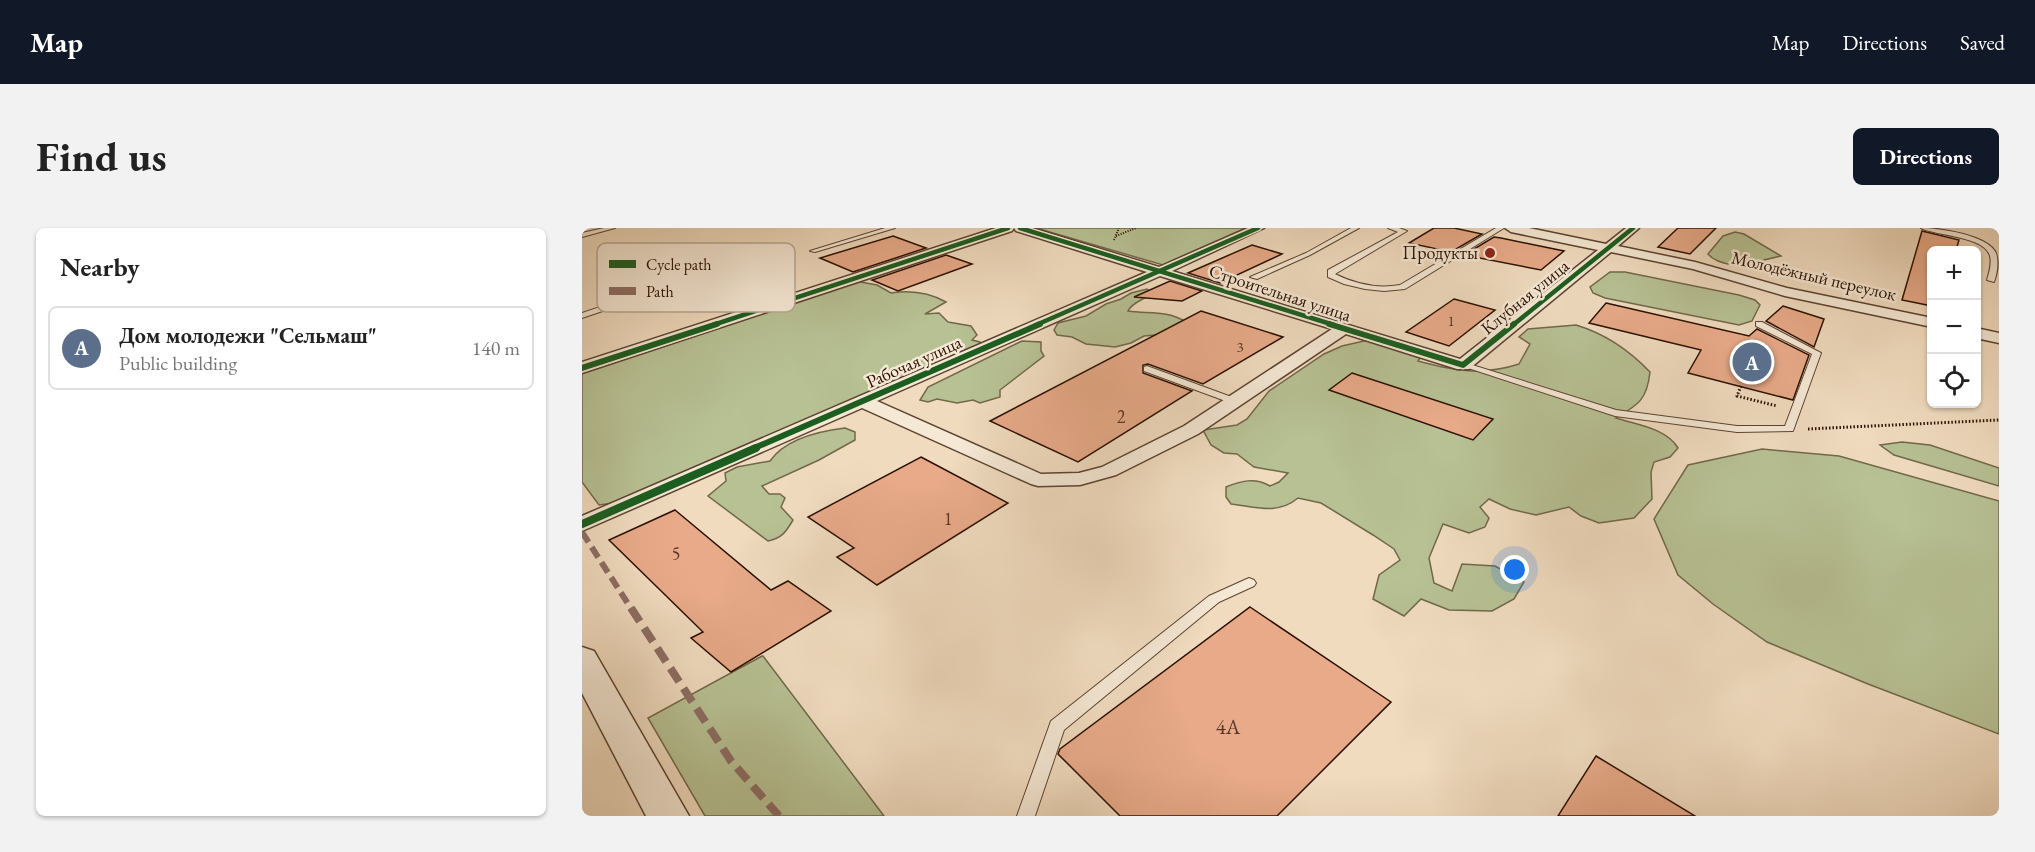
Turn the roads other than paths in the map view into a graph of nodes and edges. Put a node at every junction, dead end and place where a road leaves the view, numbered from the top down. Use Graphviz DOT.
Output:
graph roads {
  1 [pos="612,228"];
  2 [pos="892,228"];
  3 [pos="1008,228"];
  4 [pos="1020,228"];
  5 [pos="1258,228"];
  6 [pos="1356,228"];
  7 [pos="1391,228"];
  8 [pos="1501,228"];
  9 [pos="1511,228"];
  10 [pos="1633,228"];
  11 [pos="1924,228"];
  12 [pos="582,235"];
  13 [pos="1609,249"];
  14 [pos="813,251"];
  15 [pos="1160,271"];
  16 [pos="1254,277"];
  17 [pos="1991,280"];
  18 [pos="795,298"];
  19 [pos="597,311"];
  20 [pos="752,312"];
  21 [pos="582,316"];
  22 [pos="1927,322"];
  23 [pos="1759,324"];
  24 [pos="1343,329"];
  25 [pos="1981,334"];
  26 [pos="1999,338"];
  27 [pos="1463,365"];
  28 [pos="582,368"];
  29 [pos="1147,369"];
  30 [pos="861,401"];
  31 [pos="1234,401"];
  32 [pos="582,524"];
  33 [pos="1249,583"];
  34 [pos="582,660"];
  35 [pos="668,816"];
  36 [pos="1026,816"];
  1 -- 12 [label="lane"];
  2 -- 14 [label="lane"];
  3 -- 18 [label="street"];
  4 -- 15 [label="street, Строительная улица"];
  5 -- 15 [label="street, Рабочая улица"];
  6 -- 16 [label="lane"];
  7 -- 8 [label="lane"];
  9 -- 13 [label="street, Молодёжный переулок"];
  10 -- 13 [label="street, Клубная улица"];
  11 -- 17 [label="lane"];
  13 -- 22 [label="street, Молодёжный переулок"];
  13 -- 27 [label="street, Клубная улица"];
  15 -- 24 [label="street, Строительная улица"];
  15 -- 30 [label="street, Рабочая улица"];
  19 -- 21 [label="lane"];
  20 -- 28 [label="street"];
  23 -- 27 [label="lane"];
  24 -- 27 [label="street, Строительная улица"];
  24 -- 31 [label="street"];
  25 -- 26 [label="street"];
  29 -- 31 [label="lane"];
  30 -- 31 [label="street"];
  30 -- 32 [label="street, Рабочая улица"];
  33 -- 36 [label="lane"];
  34 -- 35 [label="street"];
}
